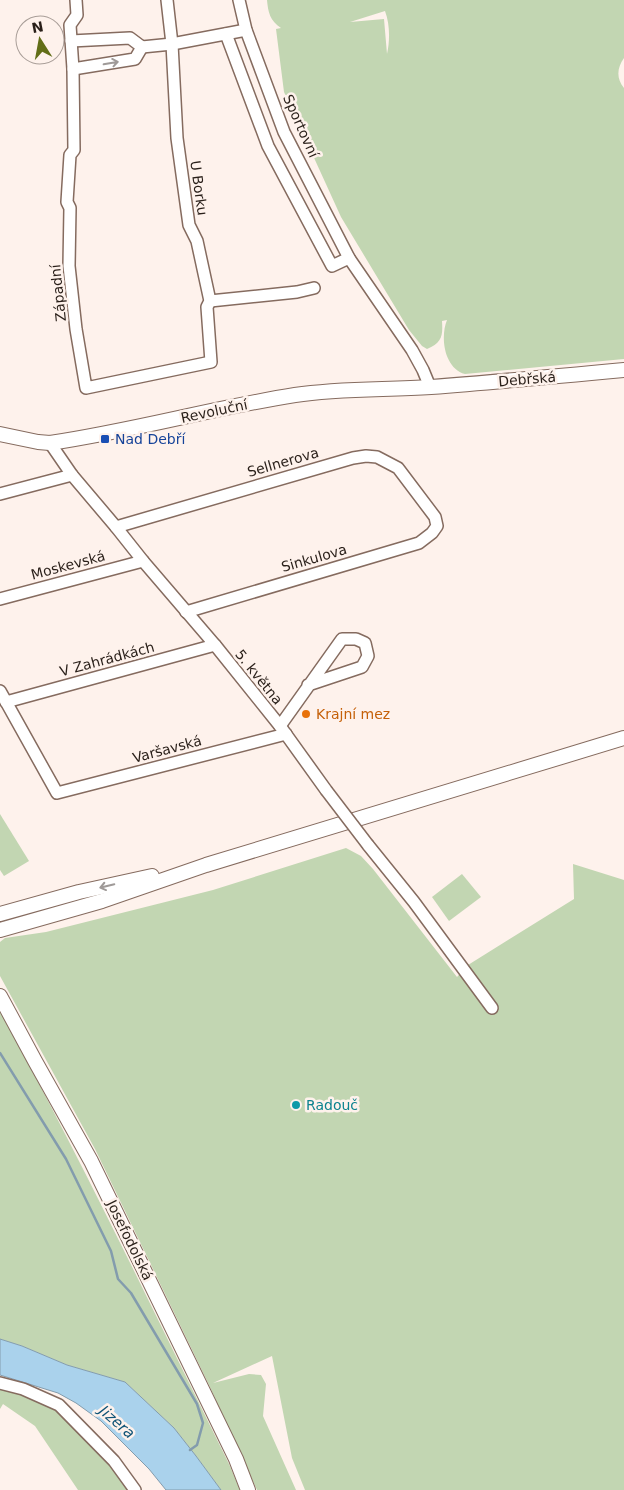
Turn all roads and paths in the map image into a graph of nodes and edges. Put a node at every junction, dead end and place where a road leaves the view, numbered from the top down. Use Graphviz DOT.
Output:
graph roads {
  1 [pos="76,0"];
  2 [pos="167,0"];
  3 [pos="239,0"];
  4 [pos="246,30"];
  5 [pos="226,34"];
  6 [pos="71,42"];
  7 [pos="172,44"];
  8 [pos="142,47"];
  9 [pos="73,69"];
  10 [pos="349,258"];
  11 [pos="314,288"];
  12 [pos="210,301"];
  13 [pos="211,362"];
  14 [pos="624,370"];
  15 [pos="430,387"];
  16 [pos="0,434"];
  17 [pos="50,443"];
  18 [pos="72,475"];
  19 [pos="0,494"];
  20 [pos="435,518"];
  21 [pos="116,527"];
  22 [pos="143,561"];
  23 [pos="0,599"];
  24 [pos="186,612"];
  25 [pos="215,645"];
  26 [pos="308,685"];
  27 [pos="0,691"];
  28 [pos="6,702"];
  29 [pos="283,730"];
  30 [pos="624,738"];
  31 [pos="206,865"];
  32 [pos="0,914"];
  33 [pos="44,917"];
  34 [pos="0,925"];
  35 [pos="0,930"];
  36 [pos="0,996"];
  37 [pos="492,1008"];
  38 [pos="0,1383"];
  39 [pos="135,1490"];
  40 [pos="248,1490"];
  1 -- 6 [label="street, Západní"];
  2 -- 7 [label="street, U Borku"];
  3 -- 4 [label="street, Sportovní"];
  4 -- 5 [label="street"];
  4 -- 10 [label="street, Sportovní"];
  5 -- 7 [label="street"];
  5 -- 10 [label="street"];
  6 -- 8 [label="street"];
  6 -- 9 [label="street, Západní"];
  7 -- 8 [label="street"];
  7 -- 12 [label="street, U Borku"];
  9 -- 8 [label="street, one-way"];
  9 -- 13 [label="street, Západní"];
  10 -- 15 [label="street, Sportovní"];
  11 -- 12 [label="street"];
  12 -- 13 [label="street, U Borku"];
  14 -- 15 [label="main road, Debřská"];
  15 -- 17 [label="main road, Revoluční"];
  16 -- 17 [label="main road, Revoluční"];
  17 -- 18 [label="street, 5. května"];
  18 -- 19 [label="street"];
  18 -- 21 [label="street, 5. května"];
  20 -- 21 [label="street, Sellnerova"];
  20 -- 24 [label="street, Sinkulova"];
  21 -- 22 [label="street, 5. května"];
  22 -- 23 [label="street, Moskevská"];
  22 -- 24 [label="street, 5. května"];
  24 -- 25 [label="street, 5. května"];
  25 -- 28 [label="street, V Zahrádkách"];
  25 -- 29 [label="street, 5. května"];
  26 -- 26 [label="street"];
  26 -- 29 [label="street"];
  27 -- 28 [label="street"];
  28 -- 29 [label="street, Varšavská"];
  29 -- 37 [label="street, 5. května, bridge"];
  30 -- 31 [label="main road"];
  31 -- 32 [label="main road, one-way"];
  31 -- 33 [label="main road"];
  33 -- 34 [label="main road"];
  33 -- 35 [label="main road"];
  36 -- 40 [label="main road, Josefodolská"];
  38 -- 39 [label="street"];
}
